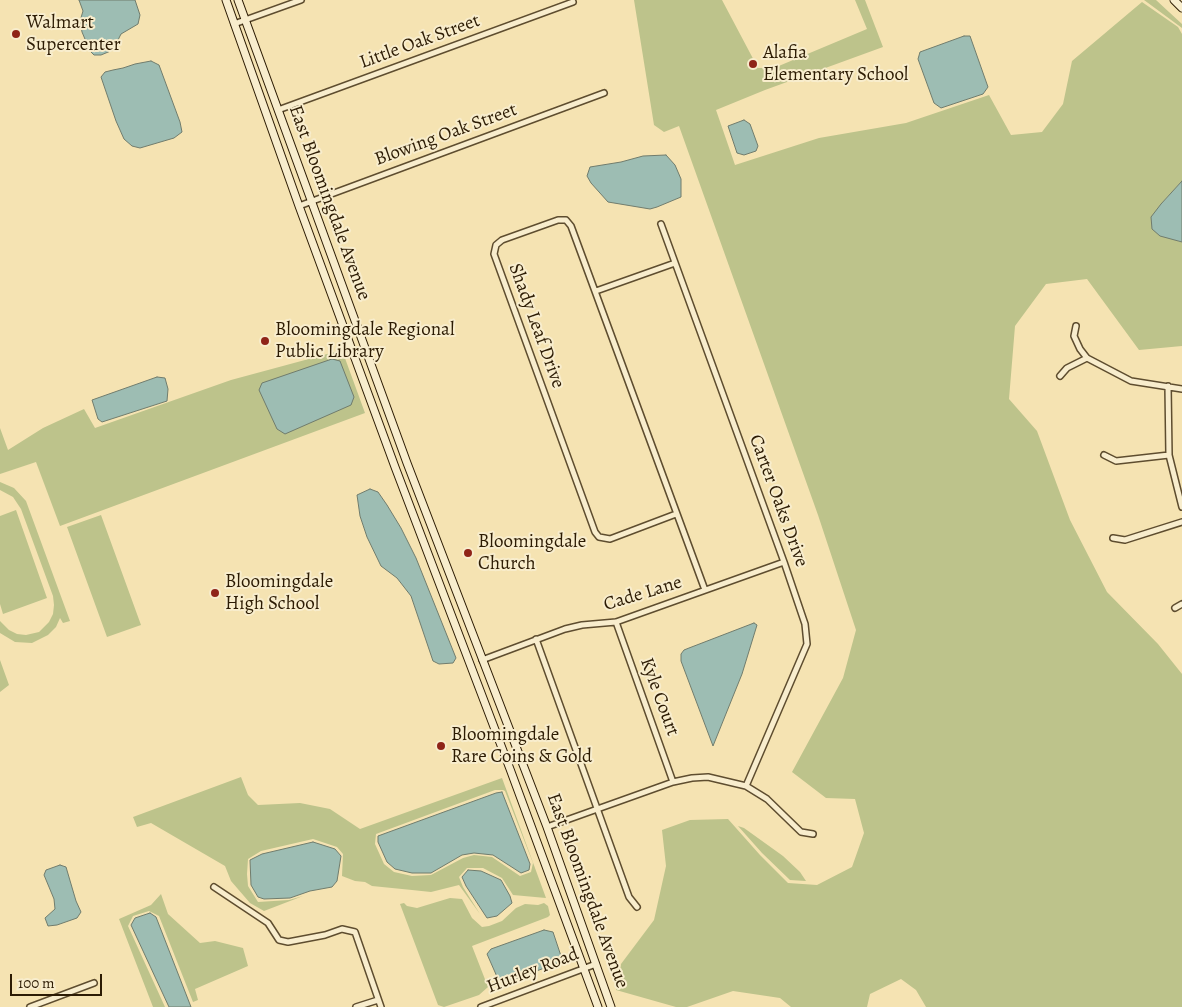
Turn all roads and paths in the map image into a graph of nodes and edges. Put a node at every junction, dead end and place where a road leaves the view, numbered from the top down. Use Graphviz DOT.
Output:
graph roads {
  1 [pos="226,0"];
  2 [pos="238,0"];
  3 [pos="302,0"];
  4 [pos="1174,0"];
  5 [pos="573,2"];
  6 [pos="1182,8"];
  7 [pos="245,20"];
  8 [pos="234,24"];
  9 [pos="604,93"];
  10 [pos="278,110"];
  11 [pos="311,201"];
  12 [pos="299,206"];
  13 [pos="661,224"];
  14 [pos="675,262"];
  15 [pos="596,291"];
  16 [pos="1076,326"];
  17 [pos="1087,358"];
  18 [pos="1060,376"];
  19 [pos="1168,386"];
  20 [pos="1182,389"];
  21 [pos="1104,455"];
  22 [pos="1169,455"];
  23 [pos="407,463"];
  24 [pos="395,467"];
  25 [pos="1182,507"];
  26 [pos="676,514"];
  27 [pos="1182,522"];
  28 [pos="1113,538"];
  29 [pos="784,562"];
  30 [pos="705,590"];
  31 [pos="1182,604"];
  32 [pos="1175,608"];
  33 [pos="616,622"];
  34 [pos="536,639"];
  35 [pos="482,660"];
  36 [pos="470,665"];
  37 [pos="510,769"];
  38 [pos="525,770"];
  39 [pos="673,782"];
  40 [pos="746,786"];
  41 [pos="596,809"];
  42 [pos="547,827"];
  43 [pos="813,834"];
  44 [pos="214,887"];
  45 [pos="637,907"];
  46 [pos="596,964"];
  47 [pos="584,968"];
  48 [pos="94,983"];
  49 [pos="378,1000"];
  50 [pos="30,1007"];
  51 [pos="356,1007"];
  52 [pos="381,1007"];
  53 [pos="481,1007"];
  54 [pos="598,1007"];
  55 [pos="611,1007"];
  1 -- 8 [label="main road, East Bloomingdale Avenue"];
  2 -- 7 [label="main road, East Bloomingdale Avenue"];
  3 -- 7 [label="street"];
  4 -- 6 [label="main road"];
  5 -- 10 [label="street, Little Oak Street"];
  7 -- 8 [label="street"];
  7 -- 10 [label="main road, East Bloomingdale Avenue"];
  8 -- 12 [label="main road, East Bloomingdale Avenue"];
  9 -- 11 [label="street, Blowing Oak Street"];
  10 -- 11 [label="main road, East Bloomingdale Avenue"];
  11 -- 12 [label="street, Blowing Oak Street"];
  11 -- 23 [label="main road, East Bloomingdale Avenue"];
  12 -- 24 [label="main road, East Bloomingdale Avenue"];
  13 -- 14 [label="street, Carter Oaks Drive"];
  14 -- 15 [label="street"];
  14 -- 29 [label="street, Carter Oaks Drive"];
  15 -- 26 [label="street, Shady Leaf Drive"];
  15 -- 26 [label="street, Shady Leaf Drive"];
  16 -- 17 [label="street"];
  17 -- 18 [label="street"];
  17 -- 19 [label="street"];
  19 -- 20 [label="street"];
  19 -- 22 [label="street"];
  21 -- 22 [label="street"];
  22 -- 25 [label="street"];
  23 -- 24 [label="main road"];
  23 -- 35 [label="main road, East Bloomingdale Avenue"];
  24 -- 36 [label="main road, East Bloomingdale Avenue"];
  26 -- 30 [label="street, Shady Leaf Drive"];
  27 -- 28 [label="street"];
  29 -- 30 [label="street, Cade Lane"];
  29 -- 40 [label="street, Carter Oaks Drive"];
  30 -- 33 [label="street, Cade Lane"];
  31 -- 32 [label="street"];
  33 -- 34 [label="street, Cade Lane"];
  33 -- 39 [label="street, Kyle Court"];
  34 -- 35 [label="street, Cade Lane"];
  34 -- 41 [label="street"];
  35 -- 36 [label="main road"];
  35 -- 38 [label="main road, East Bloomingdale Avenue"];
  36 -- 37 [label="main road, East Bloomingdale Avenue"];
  37 -- 38 [label="main road"];
  37 -- 47 [label="main road, East Bloomingdale Avenue"];
  38 -- 42 [label="main road, East Bloomingdale Avenue"];
  39 -- 40 [label="street"];
  39 -- 41 [label="street"];
  40 -- 43 [label="street"];
  41 -- 42 [label="street"];
  41 -- 45 [label="street"];
  42 -- 46 [label="main road, East Bloomingdale Avenue"];
  44 -- 49 [label="street"];
  46 -- 47 [label="street, Hurley Road"];
  46 -- 55 [label="main road, East Bloomingdale Avenue"];
  47 -- 53 [label="street, Hurley Road"];
  47 -- 54 [label="main road, East Bloomingdale Avenue"];
  48 -- 50 [label="street"];
  49 -- 51 [label="street"];
  49 -- 52 [label="street"];
}
